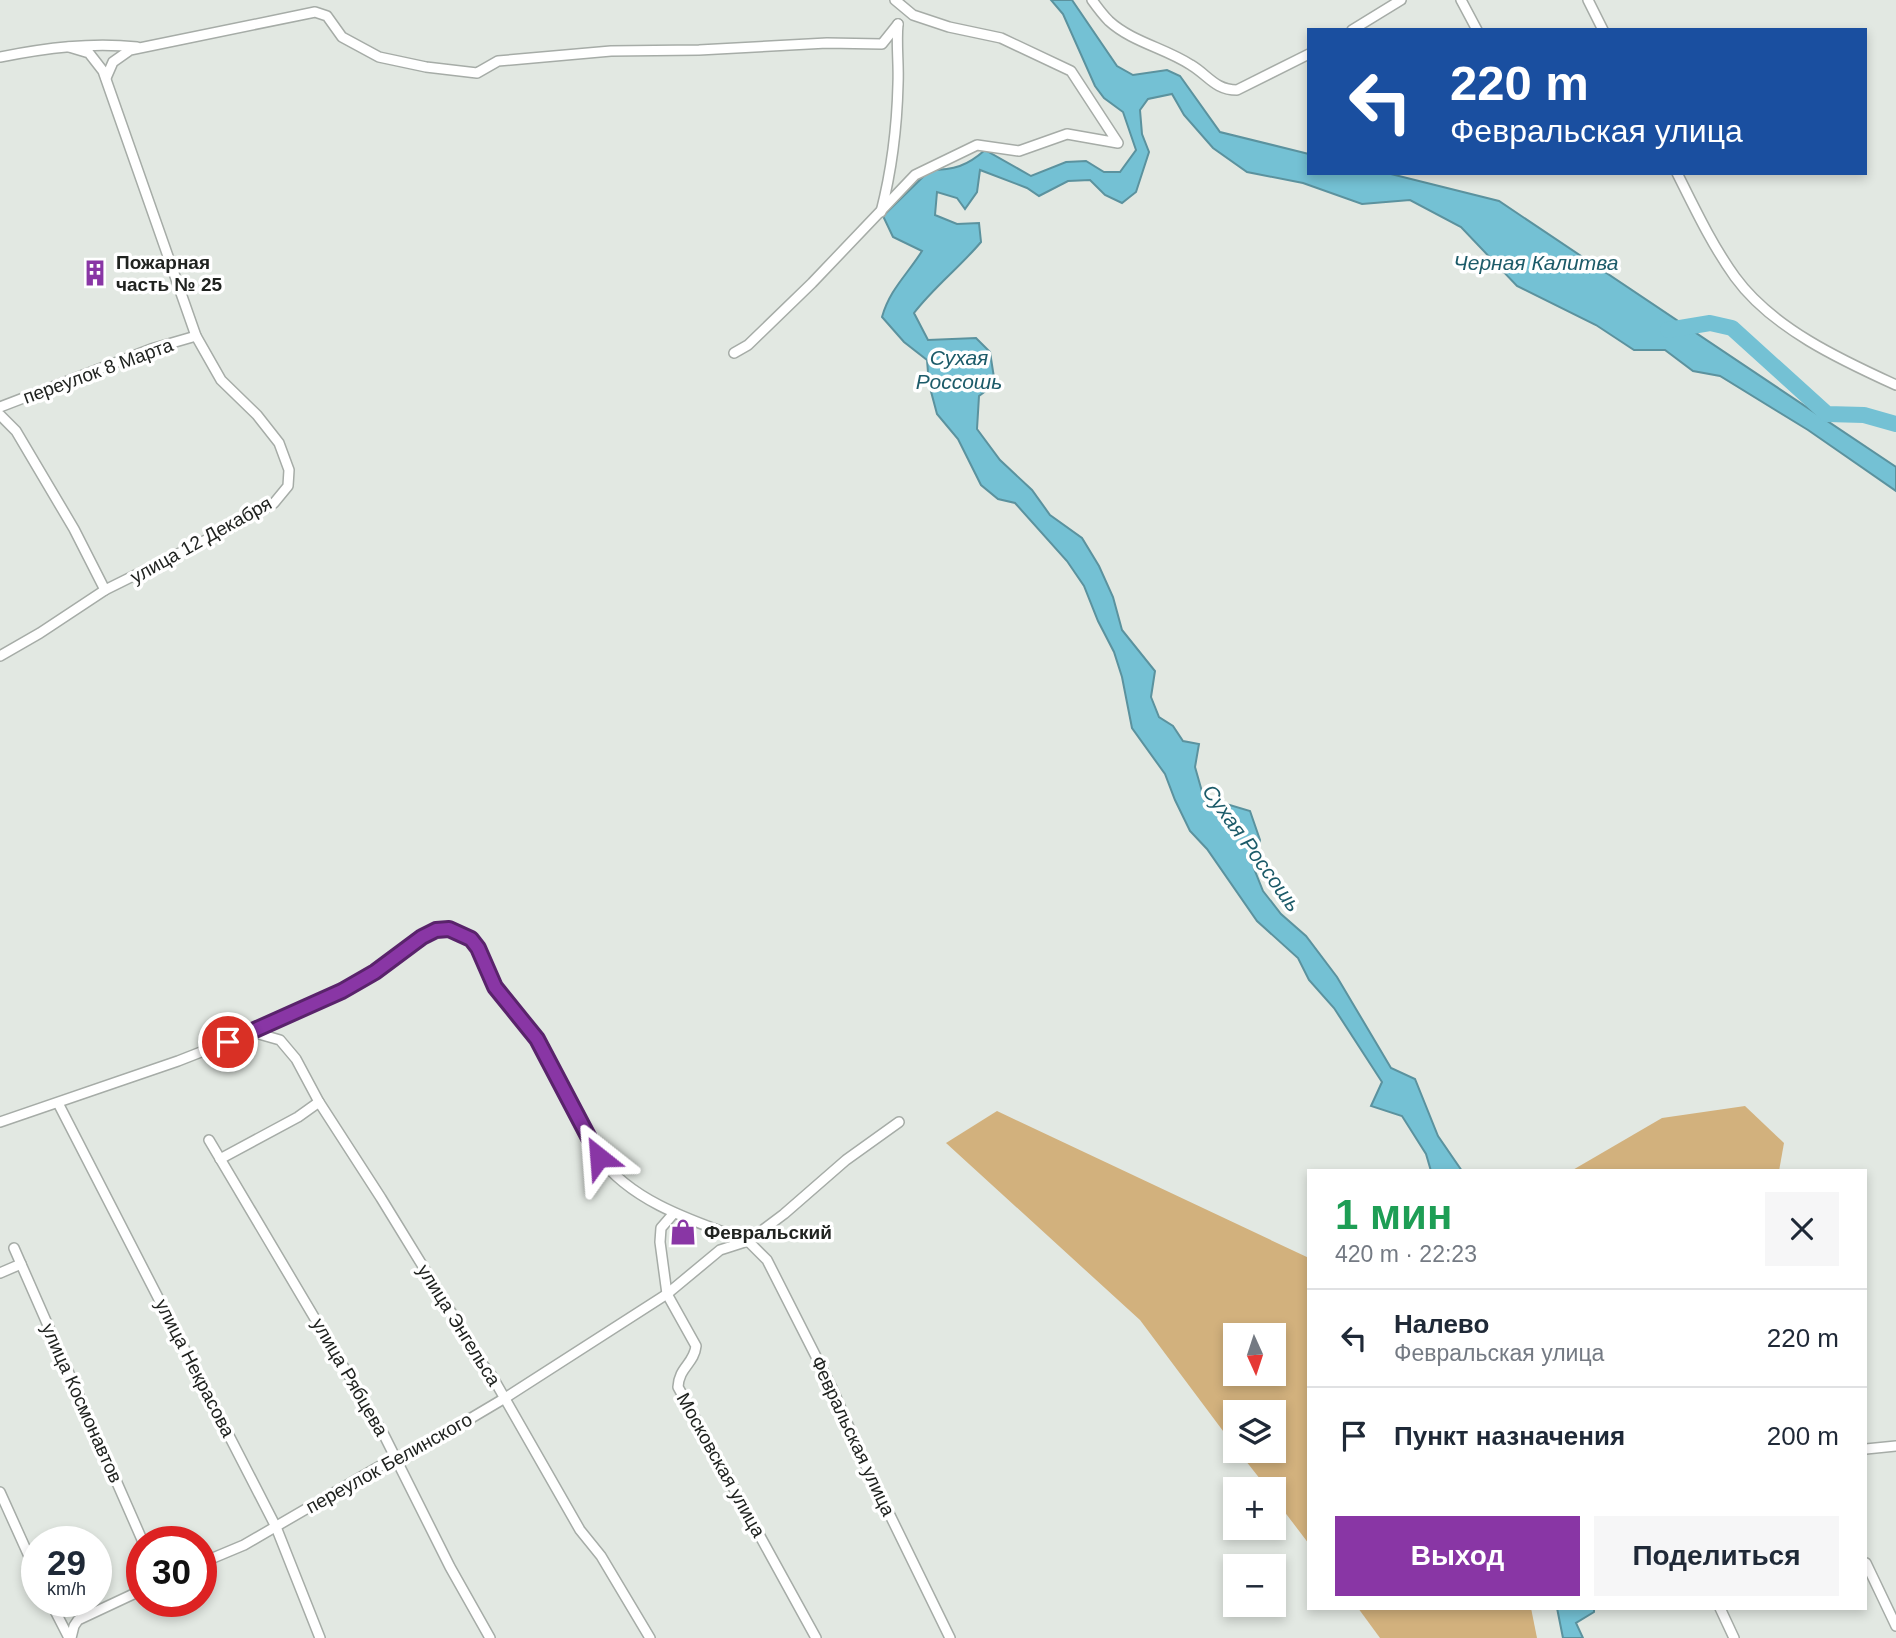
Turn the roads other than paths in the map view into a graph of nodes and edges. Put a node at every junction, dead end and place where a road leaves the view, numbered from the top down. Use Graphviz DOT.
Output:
graph roads {
  1 [pos="895,0"];
  2 [pos="1092,0"];
  3 [pos="1401,0"];
  4 [pos="1461,0"];
  5 [pos="1588,0"];
  6 [pos="1355,28"];
  7 [pos="1476,28"];
  8 [pos="1602,28"];
  9 [pos="68,47"];
  10 [pos="146,48"];
  11 [pos="1307,55"];
  12 [pos="0,57"];
  13 [pos="106,78"];
  14 [pos="1678,175"];
  15 [pos="880,213"];
  16 [pos="197,337"];
  17 [pos="734,353"];
  18 [pos="1896,385"];
  19 [pos="0,407"];
  20 [pos="0,415"];
  21 [pos="105,590"];
  22 [pos="0,656"];
  23 [pos="252,1032"];
  24 [pos="319,1102"];
  25 [pos="58,1103"];
  26 [pos="0,1122"];
  27 [pos="899,1122"];
  28 [pos="209,1140"];
  29 [pos="220,1159"];
  30 [pos="674,1213"];
  31 [pos="748,1241"];
  32 [pos="14,1248"];
  33 [pos="21,1264"];
  34 [pos="0,1273"];
  35 [pos="667,1294"];
  36 [pos="505,1398"];
  37 [pos="1896,1446"];
  38 [pos="1867,1449"];
  39 [pos="396,1458"];
  40 [pos="0,1492"];
  41 [pos="136,1526"];
  42 [pos="276,1527"];
  43 [pos="21,1539"];
  44 [pos="217,1556"];
  45 [pos="1867,1565"];
  46 [pos="126,1598"];
  47 [pos="1721,1610"];
  48 [pos="59,1617"];
  49 [pos="1896,1626"];
  50 [pos="70,1638"];
  51 [pos="320,1638"];
  52 [pos="490,1638"];
  53 [pos="650,1638"];
  54 [pos="816,1638"];
  55 [pos="950,1638"];
  56 [pos="1734,1638"];
  1 -- 15 [label="street"];
  2 -- 11 [label="street"];
  3 -- 6 [label="street"];
  4 -- 7 [label="street"];
  5 -- 8 [label="street"];
  9 -- 10 [label="street"];
  9 -- 12 [label="street"];
  9 -- 13 [label="street, улица 12 Декабря"];
  10 -- 13 [label="street"];
  10 -- 15 [label="street"];
  13 -- 16 [label="street, улица 12 Декабря"];
  14 -- 18 [label="street"];
  15 -- 17 [label="street"];
  16 -- 19 [label="street, переулок 8 Марта"];
  16 -- 21 [label="street, улица 12 Декабря"];
  20 -- 21 [label="street"];
  21 -- 22 [label="street, улица 12 Декабря"];
  23 -- 24 [label="street, улица Энгельса"];
  23 -- 25 [label="street, Февральская улица"];
  23 -- 30 [label="street, Февральская улица"];
  24 -- 29 [label="street"];
  24 -- 36 [label="street, улица Энгельса"];
  25 -- 26 [label="street, Февральская улица"];
  25 -- 42 [label="street, улица Некрасова"];
  27 -- 31 [label="street"];
  28 -- 29 [label="street, улица Рябцева"];
  29 -- 39 [label="street, улица Рябцева"];
  30 -- 31 [label="street, Февральская улица"];
  30 -- 35 [label="street"];
  31 -- 35 [label="street, переулок Белинского"];
  31 -- 55 [label="street, Февральская улица"];
  32 -- 33 [label="street, улица Космонавтов"];
  33 -- 34 [label="street"];
  33 -- 41 [label="street, улица Космонавтов"];
  35 -- 36 [label="street, переулок Белинского"];
  35 -- 54 [label="street, Московская улица"];
  36 -- 39 [label="street, переулок Белинского"];
  36 -- 53 [label="street, улица Энгельса"];
  37 -- 38 [label="street"];
  39 -- 42 [label="street, переулок Белинского"];
  39 -- 52 [label="street, улица Рябцева"];
  40 -- 43 [label="street"];
  42 -- 44 [label="street, переулок Белинского"];
  42 -- 51 [label="street, улица Некрасова"];
  45 -- 49 [label="street"];
  46 -- 50 [label="street"];
  47 -- 56 [label="street"];
  48 -- 50 [label="street"];
}
